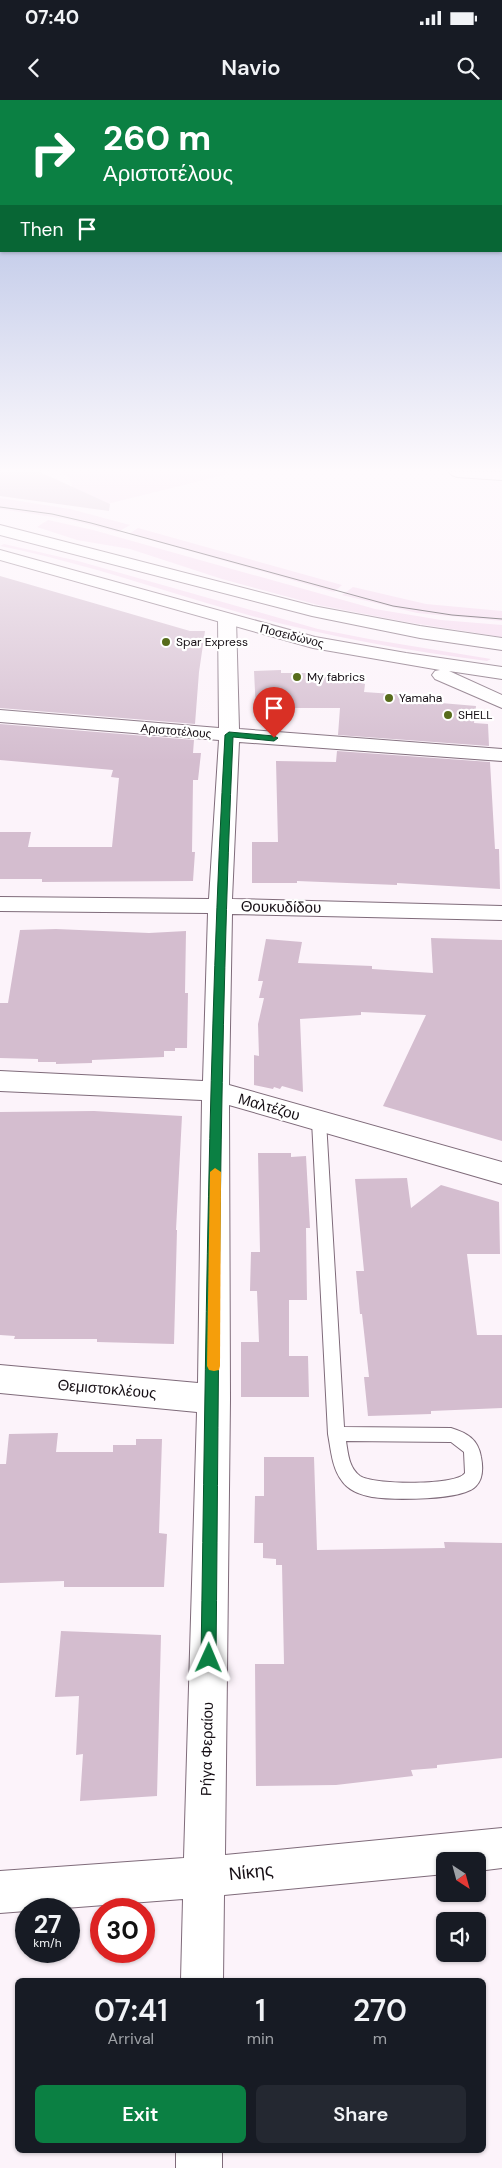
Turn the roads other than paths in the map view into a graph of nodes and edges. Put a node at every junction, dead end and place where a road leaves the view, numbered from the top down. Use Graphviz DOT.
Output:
graph roads {
  1 [pos="51,569"];
  2 [pos="148,569"];
  3 [pos="227,619"];
  4 [pos="502,644"];
  5 [pos="406,659"];
  6 [pos="502,673"];
  7 [pos="502,702"];
  8 [pos="0,716"];
  9 [pos="229,735"];
  10 [pos="502,755"];
  11 [pos="0,904"];
  12 [pos="220,906"];
  13 [pos="502,913"];
  14 [pos="0,1081"];
  15 [pos="216,1091"];
  16 [pos="319,1121"];
  17 [pos="502,1173"];
  18 [pos="0,1379"];
  19 [pos="214,1399"];
  20 [pos="336,1434"];
  21 [pos="502,1848"];
  22 [pos="204,1876"];
  23 [pos="0,1892"];
  24 [pos="202,1978"];
  25 [pos="199,2153"];
  26 [pos="198,2168"];
  1 -- 3 [label="main road, Ποσειδώνος"];
  2 -- 4 [label="main road, Ποσειδώνος"];
  3 -- 5 [label="main road, Ποσειδώνος"];
  3 -- 9 [label="main road, Ρήγα Φεραίου"];
  5 -- 6 [label="main road, Ποσειδώνος"];
  5 -- 7 [label="main road"];
  8 -- 9 [label="main road, Αριστοτέλους"];
  9 -- 10 [label="main road, Αριστοτέλους"];
  9 -- 12 [label="main road, Ρήγα Φεραίου"];
  11 -- 12 [label="main road, Θουκυδίδου"];
  12 -- 13 [label="main road, Θουκυδίδου"];
  12 -- 15 [label="main road, Ρήγα Φεραίου"];
  14 -- 15 [label="main road, Μαλτέζου"];
  15 -- 16 [label="main road, Μαλτέζου"];
  15 -- 19 [label="main road, Ρήγα Φεραίου"];
  16 -- 17 [label="main road, Μαλτέζου"];
  16 -- 20 [label="lane"];
  18 -- 19 [label="main road, Θεμιστοκλέους"];
  19 -- 22 [label="main road, Ρήγα Φεραίου"];
  20 -- 20 [label="lane"];
  21 -- 22 [label="main road, Νίκης"];
  22 -- 23 [label="main road, Νίκης"];
  22 -- 24 [label="main road, Ρήγα Φεραίου"];
  25 -- 26 [label="main road"];
}
